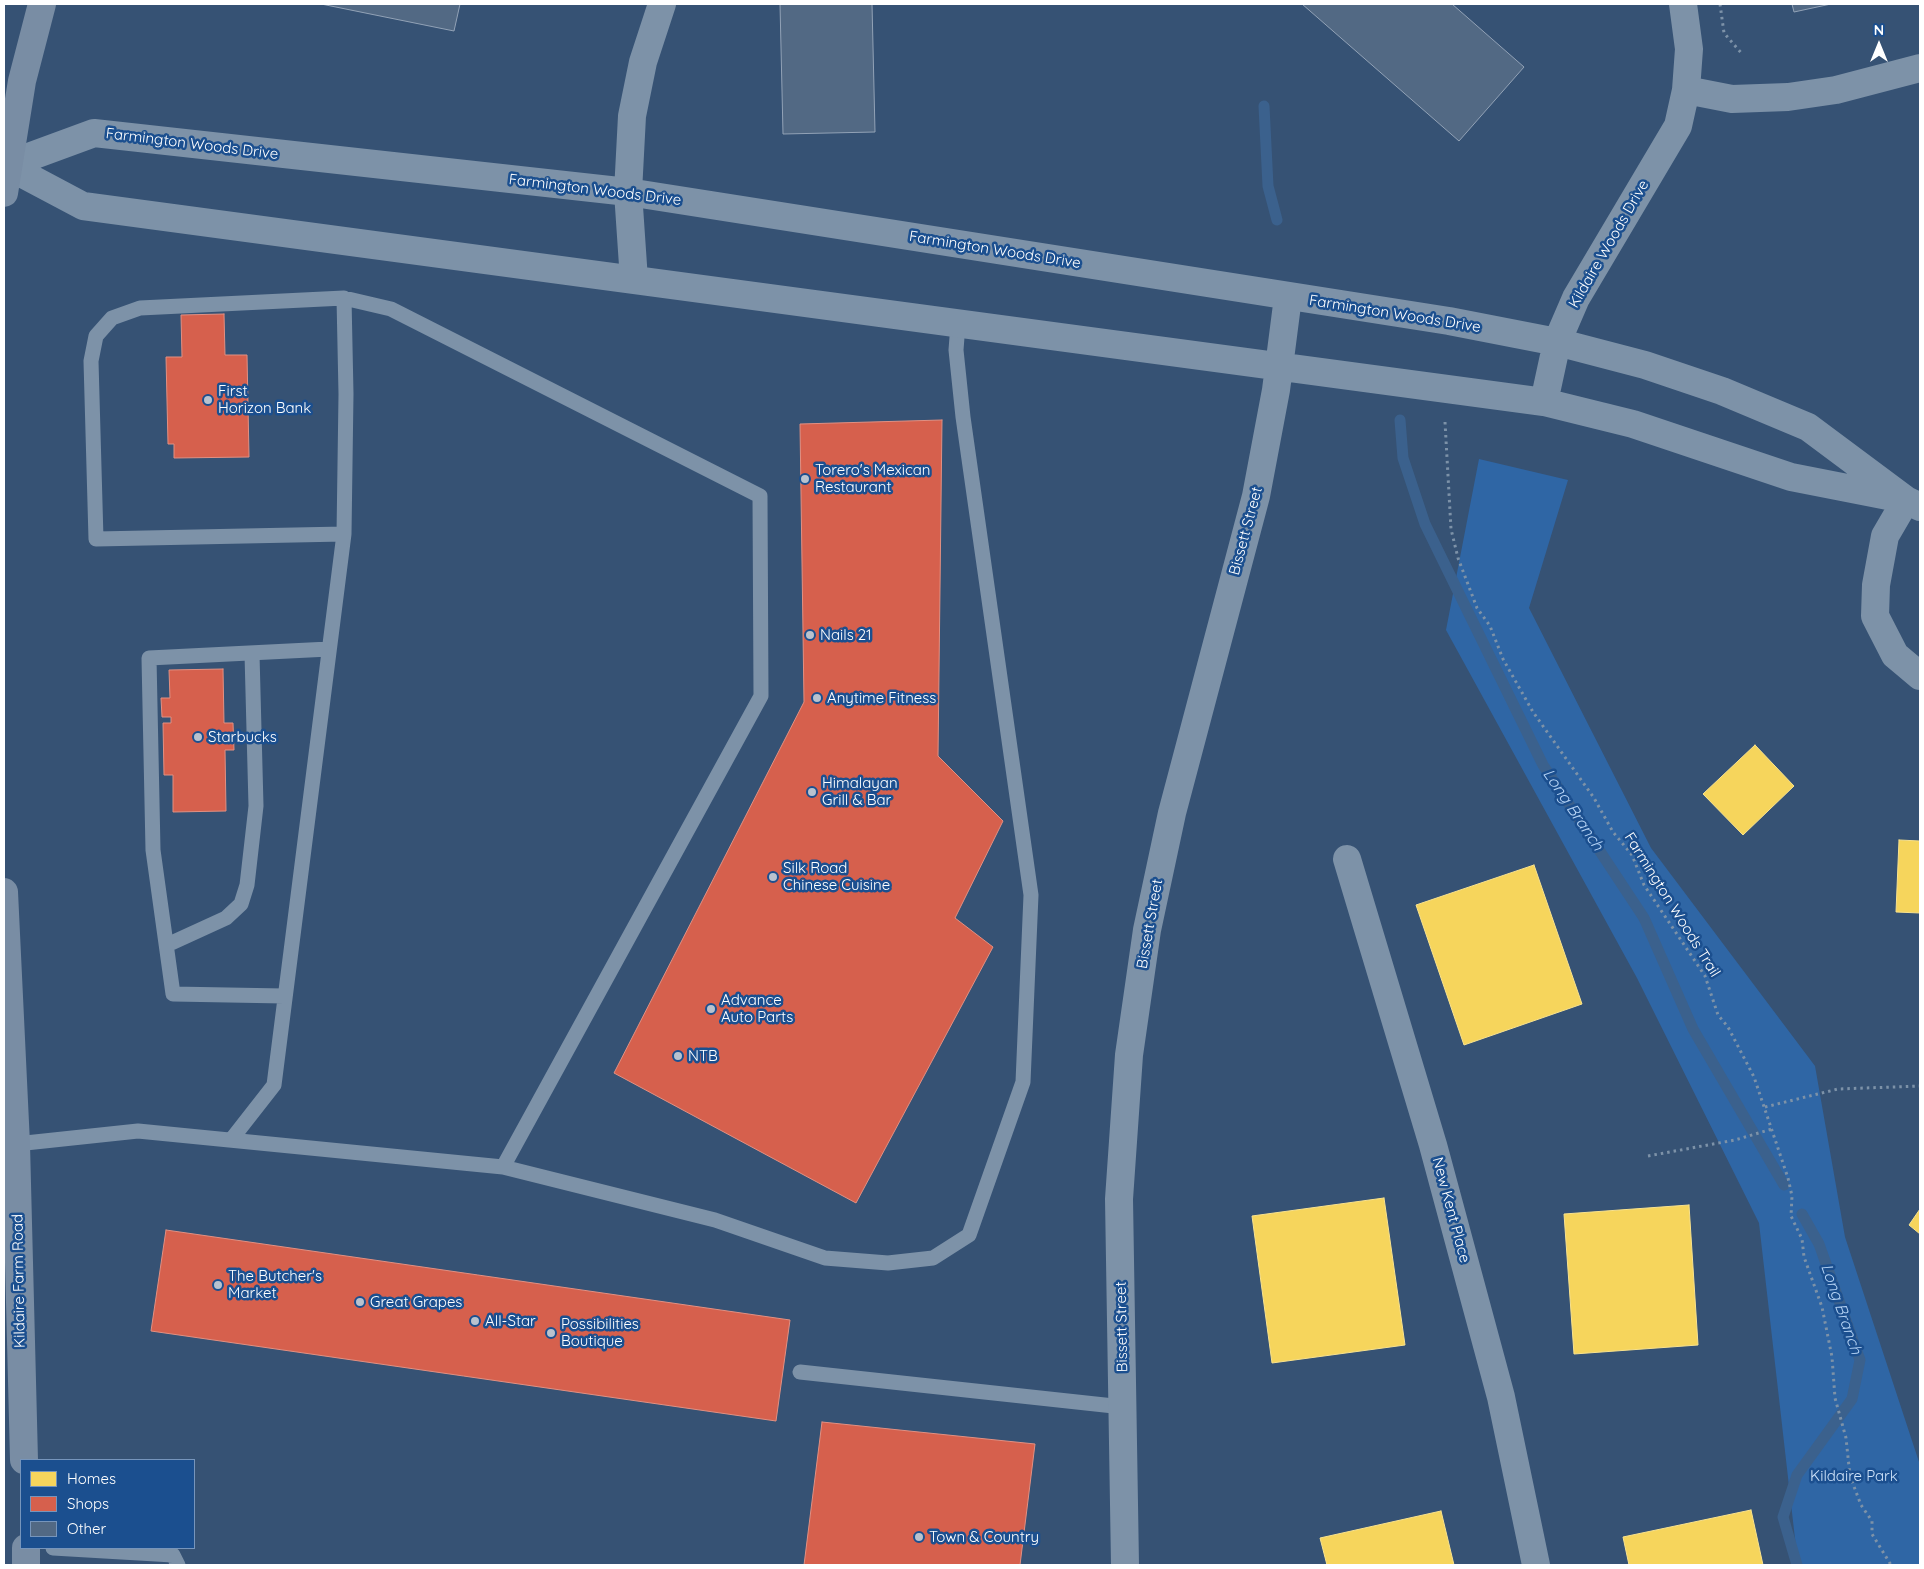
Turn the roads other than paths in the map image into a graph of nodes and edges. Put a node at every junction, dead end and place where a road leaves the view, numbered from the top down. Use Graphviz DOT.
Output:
graph roads {
  1 [pos="42,4"];
  2 [pos="662,4"];
  3 [pos="1683,4"];
  4 [pos="1920,68"];
  5 [pos="1686,90"];
  6 [pos="5,164"];
  7 [pos="628,192"];
  8 [pos="4,193"];
  9 [pos="634,280"];
  10 [pos="1288,297"];
  11 [pos="344,298"];
  12 [pos="958,324"];
  13 [pos="1557,342"];
  14 [pos="1279,367"];
  15 [pos="1544,402"];
  16 [pos="1913,504"];
  17 [pos="344,534"];
  18 [pos="329,649"];
  19 [pos="252,654"];
  20 [pos="1920,676"];
  21 [pos="1347,859"];
  22 [pos="4,892"];
  23 [pos="168,945"];
  24 [pos="284,996"];
  25 [pos="230,1140"];
  26 [pos="10,1144"];
  27 [pos="504,1167"];
  28 [pos="800,1372"];
  29 [pos="1123,1406"];
  30 [pos="24,1459"];
  31 [pos="26,1549"];
  32 [pos="70,1549"];
  33 [pos="26,1565"];
  34 [pos="178,1565"];
  35 [pos="1125,1565"];
  36 [pos="1536,1565"];
  1 -- 6 [label="main road"];
  2 -- 7 [label="street"];
  3 -- 5 [label="street, Kildaire Woods Drive"];
  4 -- 5 [label="street"];
  5 -- 13 [label="street, Kildaire Woods Drive"];
  6 -- 7 [label="street, Farmington Woods Drive"];
  6 -- 8 [label="main road"];
  6 -- 9 [label="street"];
  7 -- 9 [label="street"];
  7 -- 10 [label="street, Farmington Woods Drive"];
  9 -- 12 [label="street"];
  10 -- 13 [label="street, Farmington Woods Drive"];
  10 -- 14 [label="street, Bissett Street"];
  11 -- 17 [label="lane"];
  11 -- 17 [label="lane"];
  11 -- 27 [label="lane"];
  12 -- 14 [label="street"];
  12 -- 27 [label="lane"];
  13 -- 15 [label="street, Kildaire Woods Drive"];
  13 -- 16 [label="street, Farmington Woods Drive"];
  14 -- 15 [label="street"];
  14 -- 29 [label="street, Bissett Street"];
  15 -- 16 [label="street"];
  16 -- 20 [label="street"];
  17 -- 18 [label="lane"];
  18 -- 19 [label="lane"];
  18 -- 24 [label="lane"];
  19 -- 23 [label="lane"];
  19 -- 23 [label="lane"];
  21 -- 36 [label="street, New Kent Place"];
  22 -- 26 [label="main road, Kildaire Farm Road"];
  23 -- 24 [label="lane"];
  24 -- 25 [label="lane"];
  25 -- 26 [label="lane"];
  25 -- 27 [label="lane"];
  26 -- 30 [label="main road, Kildaire Farm Road"];
  28 -- 29 [label="lane"];
  29 -- 35 [label="street, Bissett Street"];
  31 -- 33 [label="main road"];
  32 -- 34 [label="lane"];
}
